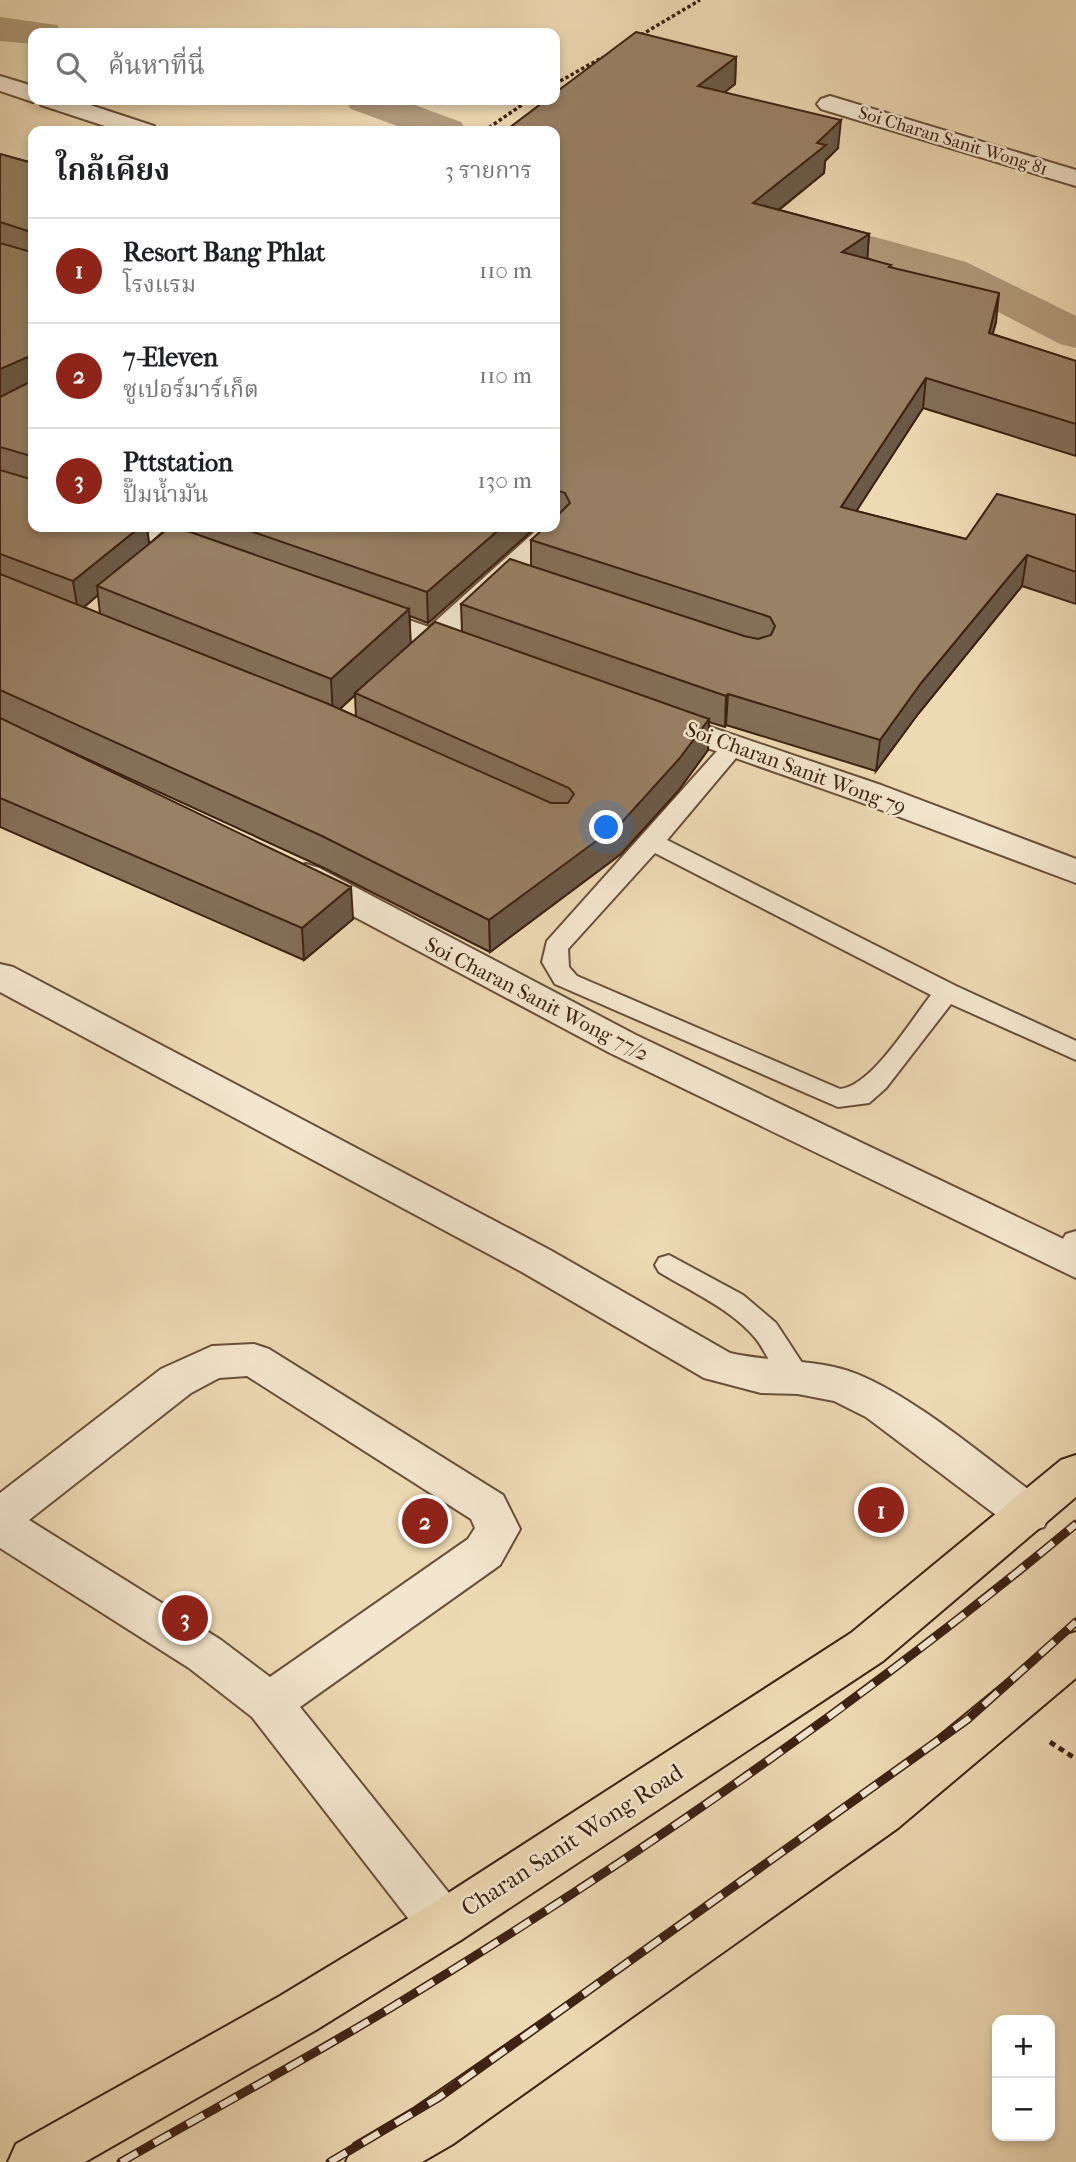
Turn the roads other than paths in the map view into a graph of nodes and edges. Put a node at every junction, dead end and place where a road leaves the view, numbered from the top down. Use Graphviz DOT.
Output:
graph roads {
  1 [pos="0,83"];
  2 [pos="28,92"];
  3 [pos="830,104"];
  4 [pos="65,105"];
  5 [pos="130,126"];
  6 [pos="1076,178"];
  7 [pos="127,532"];
  8 [pos="552,532"];
  9 [pos="239,569"];
  10 [pos="504,575"];
  11 [pos="543,589"];
  12 [pos="330,602"];
  13 [pos="423,649"];
  14 [pos="499,663"];
  15 [pos="629,709"];
  16 [pos="734,746"];
  17 [pos="652,842"];
  18 [pos="274,860"];
  19 [pos="1076,872"];
  20 [pos="0,976"];
  21 [pos="947,992"];
  22 [pos="1076,1051"];
  23 [pos="1076,1263"];
  24 [pos="669,1265"];
  25 [pos="798,1378"];
  26 [pos="1076,1472"];
  27 [pos="1028,1514"];
  28 [pos="0,1518"];
  29 [pos="0,1525"];
  30 [pos="1076,1651"];
  31 [pos="269,1703"];
  32 [pos="443,1924"];
  33 [pos="36,2162"];
  34 [pos="373,2162"];
  1 -- 2 [label="street"];
  3 -- 6 [label="street, Soi Charan Sanit Wong 81"];
  4 -- 5 [label="street"];
  7 -- 9 [label="street"];
  8 -- 10 [label="street"];
  10 -- 11 [label="street"];
  10 -- 13 [label="street"];
  12 -- 13 [label="street"];
  13 -- 14 [label="street"];
  15 -- 16 [label="street, Soi Charan Sanit Wong 79"];
  16 -- 17 [label="lane"];
  16 -- 19 [label="street, Soi Charan Sanit Wong 79"];
  17 -- 21 [label="lane"];
  17 -- 21 [label="lane"];
  18 -- 23 [label="street, Soi Charan Sanit Wong 77/2"];
  20 -- 25 [label="street"];
  21 -- 22 [label="lane"];
  24 -- 25 [label="lane"];
  25 -- 27 [label="street"];
  26 -- 27 [label="main road, Charan Sanit Wong Road"];
  27 -- 32 [label="main road, Charan Sanit Wong Road"];
  28 -- 31 [label="street"];
  29 -- 31 [label="street"];
  30 -- 34 [label="main road"];
  31 -- 32 [label="street"];
  32 -- 33 [label="main road, Charan Sanit Wong Road"];
}
